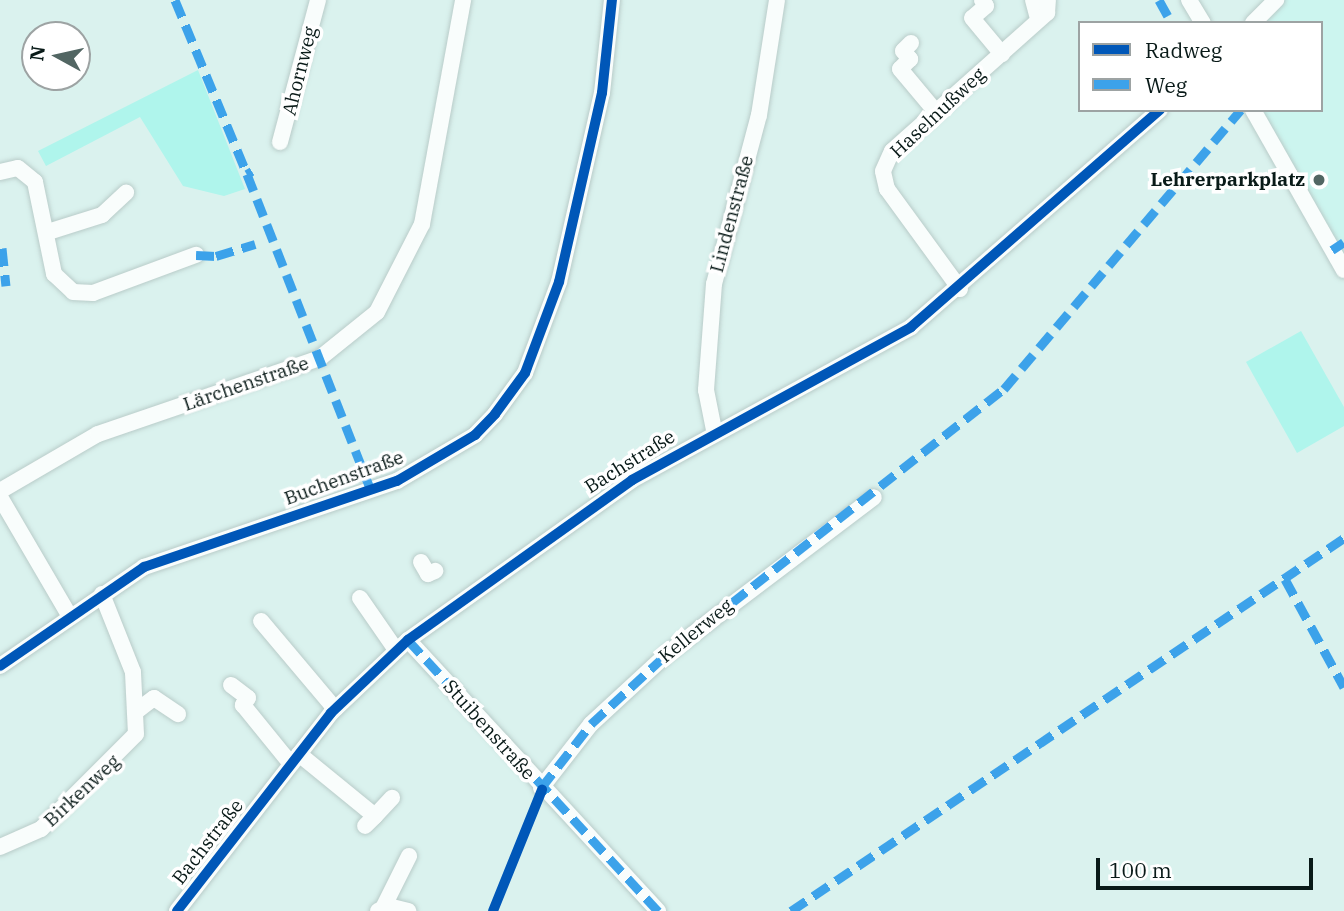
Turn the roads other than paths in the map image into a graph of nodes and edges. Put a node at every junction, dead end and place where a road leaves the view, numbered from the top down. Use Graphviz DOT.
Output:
graph roads {
  1 [pos="318,0"];
  2 [pos="463,0"];
  3 [pos="612,0"];
  4 [pos="777,0"];
  5 [pos="982,0"];
  6 [pos="1048,0"];
  7 [pos="1189,0"];
  8 [pos="1276,0"];
  9 [pos="1035,7"];
  10 [pos="1201,21"];
  11 [pos="1256,21"];
  12 [pos="911,43"];
  13 [pos="1002,54"];
  14 [pos="936,112"];
  15 [pos="1158,112"];
  16 [pos="1254,112"];
  17 [pos="280,142"];
  18 [pos="0,172"];
  19 [pos="126,193"];
  20 [pos="48,232"];
  21 [pos="196,256"];
  22 [pos="1344,270"];
  23 [pos="960,289"];
  24 [pos="714,430"];
  25 [pos="0,491"];
  26 [pos="0,497"];
  27 [pos="874,497"];
  28 [pos="421,562"];
  29 [pos="435,571"];
  30 [pos="102,594"];
  31 [pos="360,598"];
  32 [pos="69,615"];
  33 [pos="261,621"];
  34 [pos="267,639"];
  35 [pos="402,645"];
  36 [pos="0,666"];
  37 [pos="232,685"];
  38 [pos="138,710"];
  39 [pos="333,711"];
  40 [pos="178,715"];
  41 [pos="295,759"];
  42 [pos="541,788"];
  43 [pos="392,798"];
  44 [pos="0,847"];
  45 [pos="409,856"];
  46 [pos="381,909"];
  47 [pos="177,911"];
  48 [pos="408,911"];
  49 [pos="658,911"];
  1 -- 17 [label="street, Ahornweg"];
  2 -- 25 [label="street, Lärchenstraße"];
  3 -- 30 [label="street, Buchenstraße"];
  4 -- 24 [label="street, Lindenstraße"];
  5 -- 13 [label="street"];
  6 -- 9 [label="street, Haselnußweg"];
  7 -- 10 [label="street"];
  8 -- 11 [label="street"];
  9 -- 13 [label="street, Haselnußweg"];
  12 -- 14 [label="street"];
  13 -- 14 [label="street, Haselnußweg"];
  14 -- 23 [label="street, Haselnußweg"];
  15 -- 23 [label="street, Bachstraße"];
  16 -- 22 [label="street"];
  18 -- 20 [label="street"];
  19 -- 20 [label="street"];
  20 -- 21 [label="street"];
  23 -- 24 [label="street, Bachstraße"];
  24 -- 35 [label="street, Bachstraße"];
  26 -- 32 [label="street"];
  27 -- 42 [label="street, Kellerweg"];
  28 -- 29 [label="street"];
  30 -- 32 [label="street, Buchenstraße"];
  30 -- 38 [label="street, Birkenweg"];
  31 -- 35 [label="street, Stuibenstraße"];
  32 -- 36 [label="street, Buchenstraße"];
  33 -- 39 [label="street"];
  34 -- 39 [label="street"];
  35 -- 39 [label="street, Bachstraße"];
  35 -- 42 [label="street, Stuibenstraße"];
  37 -- 41 [label="street"];
  38 -- 40 [label="street"];
  38 -- 44 [label="street, Birkenweg"];
  39 -- 41 [label="street, Bachstraße"];
  41 -- 43 [label="street"];
  41 -- 47 [label="street, Bachstraße"];
  42 -- 49 [label="street, Stuibenstraße"];
  45 -- 46 [label="street"];
  46 -- 48 [label="street"];
}
